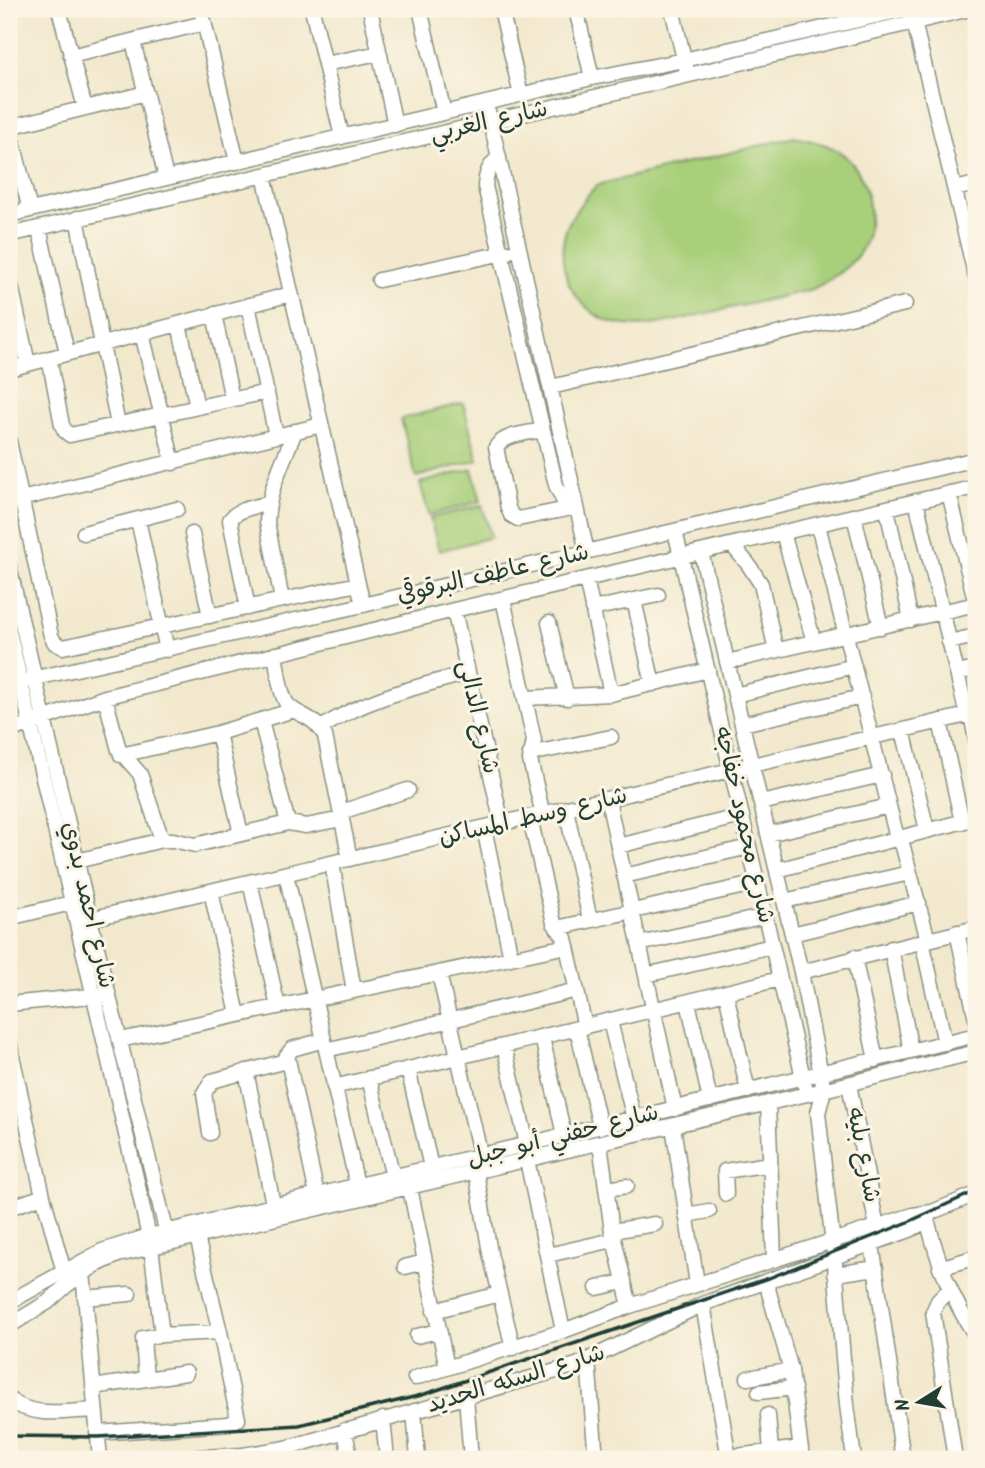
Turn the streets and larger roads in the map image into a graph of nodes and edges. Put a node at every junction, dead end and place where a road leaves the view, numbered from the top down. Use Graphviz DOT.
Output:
graph roads {
  1 [pos="59,9"];
  2 [pos="312,9"];
  3 [pos="370,9"];
  4 [pos="420,9"];
  5 [pos="501,9"];
  6 [pos="576,9"];
  7 [pos="672,9"];
  8 [pos="970,9"];
  9 [pos="910,13"];
  10 [pos="203,16"];
  11 [pos="134,41"];
  12 [pos="379,53"];
  13 [pos="71,56"];
  14 [pos="684,60"];
  15 [pos="324,64"];
  16 [pos="687,75"];
  17 [pos="592,78"];
  18 [pos="146,93"];
  19 [pos="521,95"];
  20 [pos="487,103"];
  21 [pos="85,108"];
  22 [pos="444,113"];
  23 [pos="491,121"];
  24 [pos="395,125"];
  25 [pos="9,127"];
  26 [pos="342,137"];
  27 [pos="499,157"];
  28 [pos="237,162"];
  29 [pos="264,175"];
  30 [pos="166,178"];
  31 [pos="976,184"];
  32 [pos="955,189"];
  33 [pos="30,210"];
  34 [pos="9,215"];
  35 [pos="77,218"];
  36 [pos="39,228"];
  37 [pos="971,230"];
  38 [pos="9,236"];
  39 [pos="520,249"];
  40 [pos="501,253"];
  41 [pos="526,276"];
  42 [pos="9,277"];
  43 [pos="976,278"];
  44 [pos="379,280"];
  45 [pos="507,280"];
  46 [pos="292,294"];
  47 [pos="905,304"];
  48 [pos="248,305"];
  49 [pos="214,314"];
  50 [pos="179,324"];
  51 [pos="142,333"];
  52 [pos="101,343"];
  53 [pos="67,353"];
  54 [pos="49,358"];
  55 [pos="28,363"];
  56 [pos="9,369"];
  57 [pos="551,387"];
  58 [pos="267,392"];
  59 [pos="232,400"];
  60 [pos="197,407"];
  61 [pos="162,416"];
  62 [pos="118,425"];
  63 [pos="321,425"];
  64 [pos="543,430"];
  65 [pos="295,431"];
  66 [pos="276,436"];
  67 [pos="9,441"];
  68 [pos="976,459"];
  69 [pos="173,463"];
  70 [pos="976,487"];
  71 [pos="949,493"];
  72 [pos="15,501"];
  73 [pos="916,501"];
  74 [pos="269,503"];
  75 [pos="577,507"];
  76 [pos="177,509"];
  77 [pos="887,509"];
  78 [pos="854,516"];
  79 [pos="138,520"];
  80 [pos="818,525"];
  81 [pos="675,531"];
  82 [pos="84,533"];
  83 [pos="783,533"];
  84 [pos="192,534"];
  85 [pos="732,545"];
  86 [pos="587,552"];
  87 [pos="701,552"];
  88 [pos="681,557"];
  89 [pos="9,566"];
  90 [pos="586,579"];
  91 [pos="358,584"];
  92 [pos="658,595"];
  93 [pos="503,599"];
  94 [pos="282,600"];
  95 [pos="634,600"];
  96 [pos="976,604"];
  97 [pos="363,605"];
  98 [pos="248,608"];
  99 [pos="592,609"];
  100 [pos="454,610"];
  101 [pos="942,612"];
  102 [pos="210,616"];
  103 [pos="911,620"];
  104 [pos="549,622"];
  105 [pos="163,627"];
  106 [pos="881,627"];
  107 [pos="9,632"];
  108 [pos="846,635"];
  109 [pos="976,636"];
  110 [pos="814,642"];
  111 [pos="949,642"];
  112 [pos="167,650"];
  113 [pos="776,651"];
  114 [pos="275,654"];
  115 [pos="727,662"];
  116 [pos="854,666"];
  117 [pos="976,669"];
  118 [pos="708,670"];
  119 [pos="468,673"];
  120 [pos="957,673"];
  121 [pos="35,680"];
  122 [pos="14,683"];
  123 [pos="653,684"];
  124 [pos="611,694"];
  125 [pos="735,695"];
  126 [pos="105,696"];
  127 [pos="862,697"];
  128 [pos="524,698"];
  129 [pos="567,698"];
  130 [pos="294,710"];
  131 [pos="971,714"];
  132 [pos="45,718"];
  133 [pos="261,721"];
  134 [pos="940,721"];
  135 [pos="29,724"];
  136 [pos="742,724"];
  137 [pos="321,728"];
  138 [pos="903,730"];
  139 [pos="9,732"];
  140 [pos="218,733"];
  141 [pos="611,737"];
  142 [pos="872,737"];
  143 [pos="976,740"];
  144 [pos="530,754"];
  145 [pos="121,755"];
  146 [pos="752,766"];
  147 [pos="732,771"];
  148 [pos="882,775"];
  149 [pos="408,790"];
  150 [pos="608,800"];
  151 [pos="761,803"];
  152 [pos="889,806"];
  153 [pos="566,809"];
  154 [pos="342,815"];
  155 [pos="536,816"];
  156 [pos="742,816"];
  157 [pos="969,820"];
  158 [pos="288,823"];
  159 [pos="502,824"];
  160 [pos="484,828"];
  161 [pos="927,830"];
  162 [pos="241,834"];
  163 [pos="768,834"];
  164 [pos="899,838"];
  165 [pos="162,840"];
  166 [pos="618,846"];
  167 [pos="749,847"];
  168 [pos="350,859"];
  169 [pos="77,861"];
  170 [pos="332,863"];
  171 [pos="777,870"];
  172 [pos="910,873"];
  173 [pos="286,874"];
  174 [pos="624,876"];
  175 [pos="250,882"];
  176 [pos="758,883"];
  177 [pos="211,891"];
  178 [pos="784,901"];
  179 [pos="71,903"];
  180 [pos="919,903"];
  181 [pos="632,911"];
  182 [pos="765,916"];
  183 [pos="9,918"];
  184 [pos="90,919"];
  185 [pos="590,920"];
  186 [pos="556,928"];
  187 [pos="976,928"];
  188 [pos="957,932"];
  189 [pos="792,934"];
  190 [pos="925,940"];
  191 [pos="639,944"];
  192 [pos="567,946"];
  193 [pos="772,946"];
  194 [pos="891,948"];
  195 [pos="854,957"];
  196 [pos="511,958"];
  197 [pos="801,972"];
  198 [pos="439,973"];
  199 [pos="646,975"];
  200 [pos="780,978"];
  201 [pos="577,990"];
  202 [pos="354,991"];
  203 [pos="726,993"];
  204 [pos="109,995"];
  205 [pos="92,996"];
  206 [pos="315,999"];
  207 [pos="688,1002"];
  208 [pos="9,1004"];
  209 [pos="278,1007"];
  210 [pos="654,1010"];
  211 [pos="237,1015"];
  212 [pos="976,1018"];
  213 [pos="450,1020"];
  214 [pos="610,1021"];
  215 [pos="581,1028"];
  216 [pos="976,1035"];
  217 [pos="542,1037"];
  218 [pos="120,1040"];
  219 [pos="9,1042"];
  220 [pos="945,1043"];
  221 [pos="325,1045"];
  222 [pos="504,1046"];
  223 [pos="911,1051"];
  224 [pos="976,1052"];
  225 [pos="287,1055"];
  226 [pos="458,1057"];
  227 [pos="876,1060"];
  228 [pos="408,1069"];
  229 [pos="246,1071"];
  230 [pos="12,1072"];
  231 [pos="821,1073"];
  232 [pos="803,1077"];
  233 [pos="369,1078"];
  234 [pos="849,1084"];
  235 [pos="334,1087"];
  236 [pos="824,1090"];
  237 [pos="748,1091"];
  238 [pos="807,1094"];
  239 [pos="710,1100"];
  240 [pos="768,1103"];
  241 [pos="675,1108"];
  242 [pos="818,1113"];
  243 [pos="634,1119"];
  244 [pos="673,1126"];
  245 [pos="600,1127"];
  246 [pos="210,1133"];
  247 [pos="564,1135"];
  248 [pos="600,1143"];
  249 [pos="527,1144"];
  250 [pos="527,1160"];
  251 [pos="769,1164"];
  252 [pos="480,1166"];
  253 [pos="431,1167"];
  254 [pos="393,1177"];
  255 [pos="357,1185"];
  256 [pos="627,1186"];
  257 [pos="410,1188"];
  258 [pos="606,1189"];
  259 [pos="726,1194"];
  260 [pos="976,1194"];
  261 [pos="317,1195"];
  262 [pos="43,1196"];
  263 [pos="9,1208"];
  264 [pos="709,1211"];
  265 [pos="275,1212"];
  266 [pos="686,1215"];
  267 [pos="929,1216"];
  268 [pos="655,1224"];
  269 [pos="877,1227"];
  270 [pos="613,1235"];
  271 [pos="168,1237"];
  272 [pos="197,1237"];
  273 [pos="150,1241"];
  274 [pos="833,1241"];
  275 [pos="872,1244"];
  276 [pos="548,1255"];
  277 [pos="976,1257"];
  278 [pos="833,1258"];
  279 [pos="774,1259"];
  280 [pos="424,1262"];
  281 [pos="405,1267"];
  282 [pos="876,1268"];
  283 [pos="940,1268"];
  284 [pos="83,1273"];
  285 [pos="835,1274"];
  286 [pos="65,1278"];
  287 [pos="623,1282"];
  288 [pos="765,1282"];
  289 [pos="696,1284"];
  290 [pos="597,1288"];
  291 [pos="949,1290"];
  292 [pos="129,1294"];
  293 [pos="499,1294"];
  294 [pos="85,1298"];
  295 [pos="9,1302"];
  296 [pos="703,1304"];
  297 [pos="630,1306"];
  298 [pos="434,1311"];
  299 [pos="9,1326"];
  300 [pos="438,1331"];
  301 [pos="563,1331"];
  302 [pos="220,1332"];
  303 [pos="163,1335"];
  304 [pos="416,1336"];
  305 [pos="976,1336"];
  306 [pos="513,1348"];
  307 [pos="588,1360"];
  308 [pos="447,1368"];
  309 [pos="791,1370"];
  310 [pos="186,1373"];
  311 [pos="415,1378"];
  312 [pos="748,1378"];
  313 [pos="146,1379"];
  314 [pos="93,1387"];
  315 [pos="794,1388"];
  316 [pos="759,1392"];
  317 [pos="466,1397"];
  318 [pos="9,1399"];
  319 [pos="95,1410"];
  320 [pos="414,1410"];
  321 [pos="768,1415"];
  322 [pos="383,1419"];
  323 [pos="345,1430"];
  324 [pos="97,1433"];
  325 [pos="771,1451"];
  326 [pos="802,1453"];
  327 [pos="287,1454"];
  328 [pos="218,1458"];
  329 [pos="729,1458"];
  330 [pos="100,1459"];
  331 [pos="161,1459"];
  332 [pos="350,1459"];
  333 [pos="387,1459"];
  334 [pos="418,1459"];
  335 [pos="471,1459"];
  336 [pos="596,1459"];
  337 [pos="854,1459"];
  338 [pos="903,1459"];
  339 [pos="955,1459"];
  1 -- 13 [label="street"];
  2 -- 15 [label="street"];
  3 -- 12 [label="street"];
  4 -- 22 [label="street"];
  5 -- 19 [label="street"];
  6 -- 17 [label="street"];
  7 -- 14 [label="street"];
  8 -- 9 [label="street, شارع الغربي"];
  9 -- 14 [label="street, شارع الغربي"];
  9 -- 16 [label="street, شارع الغربي"];
  9 -- 32 [label="street"];
  10 -- 11 [label="street"];
  10 -- 28 [label="street"];
  11 -- 13 [label="street"];
  11 -- 18 [label="street"];
  12 -- 15 [label="street"];
  12 -- 24 [label="street"];
  13 -- 21 [label="street"];
  14 -- 16 [label="street"];
  14 -- 17 [label="street, شارع الغربي"];
  15 -- 26 [label="street"];
  16 -- 23 [label="street, شارع الغربي"];
  17 -- 19 [label="street, شارع الغربي"];
  18 -- 21 [label="street"];
  18 -- 30 [label="street"];
  19 -- 20 [label="street, شارع الغربي"];
  20 -- 22 [label="street, شارع الغربي"];
  20 -- 23 [label="street"];
  21 -- 25 [label="street"];
  22 -- 24 [label="street, شارع الغربي"];
  23 -- 27 [label="street"];
  23 -- 29 [label="street, شارع الغربي"];
  24 -- 26 [label="street, شارع الغربي"];
  25 -- 33 [label="street"];
  26 -- 28 [label="street, شارع الغربي"];
  27 -- 39 [label="street"];
  27 -- 40 [label="street"];
  28 -- 30 [label="street, شارع الغربي"];
  29 -- 35 [label="street, شارع الغربي"];
  29 -- 46 [label="street"];
  30 -- 33 [label="street, شارع الغربي"];
  31 -- 32 [label="street"];
  32 -- 37 [label="street"];
  33 -- 34 [label="street, شارع الغربي"];
  35 -- 36 [label="street, شارع الغربي"];
  35 -- 52 [label="street"];
  36 -- 38 [label="street, شارع الغربي"];
  36 -- 53 [label="street"];
  37 -- 43 [label="street"];
  39 -- 40 [label="street"];
  39 -- 41 [label="street"];
  40 -- 44 [label="street"];
  40 -- 45 [label="street"];
  41 -- 45 [label="street"];
  41 -- 57 [label="street"];
  42 -- 55 [label="street"];
  45 -- 64 [label="street"];
  46 -- 48 [label="street"];
  46 -- 63 [label="street"];
  47 -- 57 [label="street"];
  48 -- 49 [label="street"];
  48 -- 58 [label="street"];
  49 -- 50 [label="street"];
  49 -- 59 [label="street"];
  50 -- 51 [label="street"];
  50 -- 60 [label="street"];
  51 -- 52 [label="street"];
  51 -- 61 [label="street"];
  52 -- 53 [label="street"];
  52 -- 62 [label="street"];
  53 -- 54 [label="street"];
  54 -- 55 [label="street"];
  54 -- 62 [label="street"];
  55 -- 56 [label="street"];
  57 -- 75 [label="street"];
  58 -- 59 [label="street"];
  58 -- 66 [label="street"];
  59 -- 60 [label="street"];
  60 -- 61 [label="street"];
  61 -- 62 [label="street"];
  61 -- 69 [label="street"];
  63 -- 65 [label="street"];
  63 -- 91 [label="street"];
  64 -- 75 [label="street"];
  64 -- 75 [label="street"];
  65 -- 66 [label="street"];
  65 -- 74 [label="street"];
  66 -- 69 [label="street"];
  67 -- 72 [label="street"];
  68 -- 81 [label="street, شارع عاطف البرقوقي"];
  69 -- 72 [label="street"];
  70 -- 71 [label="street, شارع عاطف البرقوقي"];
  71 -- 73 [label="street, شارع عاطف البرقوقي"];
  71 -- 96 [label="street"];
  72 -- 105 [label="street"];
  73 -- 77 [label="street, شارع عاطف البرقوقي"];
  73 -- 101 [label="street"];
  74 -- 94 [label="street"];
  74 -- 98 [label="street"];
  75 -- 86 [label="street"];
  76 -- 79 [label="street"];
  77 -- 78 [label="street, شارع عاطف البرقوقي"];
  77 -- 103 [label="street"];
  78 -- 80 [label="street, شارع عاطف البرقوقي"];
  78 -- 106 [label="street"];
  79 -- 82 [label="street"];
  79 -- 105 [label="street"];
  80 -- 83 [label="street, شارع عاطف البرقوقي"];
  80 -- 108 [label="street"];
  81 -- 86 [label="street, شارع عاطف البرقوقي"];
  81 -- 88 [label="street, شارع محمود خفاجه"];
  83 -- 85 [label="street, شارع عاطف البرقوقي"];
  83 -- 110 [label="street"];
  84 -- 102 [label="street"];
  85 -- 87 [label="street, شارع عاطف البرقوقي"];
  85 -- 113 [label="street"];
  86 -- 97 [label="street, شارع عاطف البرقوقي"];
  87 -- 88 [label="street, شارع عاطف البرقوقي"];
  87 -- 115 [label="street, شارع محمود خفاجه"];
  88 -- 90 [label="street, شارع عاطف البرقوقي"];
  88 -- 118 [label="street, شارع محمود خفاجه"];
  89 -- 121 [label="street, شارع احمد بدوي"];
  90 -- 93 [label="street, شارع عاطف البرقوقي"];
  90 -- 99 [label="street"];
  91 -- 94 [label="street"];
  91 -- 97 [label="street"];
  92 -- 95 [label="street"];
  93 -- 100 [label="street, شارع عاطف البرقوقي"];
  93 -- 128 [label="street"];
  94 -- 98 [label="street"];
  95 -- 99 [label="street"];
  95 -- 123 [label="street"];
  96 -- 101 [label="street"];
  97 -- 112 [label="street, شارع عاطف البرقوقي"];
  98 -- 102 [label="street"];
  99 -- 124 [label="street"];
  100 -- 114 [label="street, شارع عاطف البرقوقي"];
  100 -- 119 [label="street, شارع الدالى"];
  101 -- 103 [label="street"];
  101 -- 111 [label="street"];
  102 -- 105 [label="street"];
  103 -- 106 [label="street"];
  104 -- 129 [label="street"];
  105 -- 112 [label="street"];
  106 -- 108 [label="street"];
  107 -- 122 [label="street, شارع احمد بدوي"];
  108 -- 110 [label="street"];
  108 -- 116 [label="street"];
  109 -- 111 [label="street"];
  110 -- 113 [label="street"];
  111 -- 120 [label="street"];
  112 -- 121 [label="street, شارع عاطف البرقوقي"];
  113 -- 115 [label="street"];
  114 -- 126 [label="street, شارع عاطف البرقوقي"];
  114 -- 130 [label="street"];
  115 -- 125 [label="street, شارع محمود خفاجه"];
  116 -- 125 [label="street"];
  116 -- 127 [label="street"];
  117 -- 120 [label="street"];
  118 -- 123 [label="street"];
  118 -- 147 [label="street, شارع محمود خفاجه"];
  119 -- 137 [label="street"];
  119 -- 159 [label="street, شارع الدالى"];
  120 -- 131 [label="street"];
  121 -- 122 [label="street, شارع عاطف البرقوقي"];
  121 -- 132 [label="street, شارع احمد بدوي"];
  122 -- 135 [label="street, شارع احمد بدوي"];
  123 -- 124 [label="street"];
  124 -- 129 [label="street"];
  125 -- 136 [label="street, شارع محمود خفاجه"];
  126 -- 132 [label="street, شارع عاطف البرقوقي"];
  126 -- 145 [label="street"];
  127 -- 136 [label="street"];
  127 -- 142 [label="street"];
  128 -- 129 [label="street"];
  128 -- 144 [label="street"];
  130 -- 133 [label="street"];
  130 -- 137 [label="street"];
  131 -- 134 [label="street, شارع وسط المساكن"];
  131 -- 143 [label="street"];
  132 -- 135 [label="street, شارع عاطف البرقوقي"];
  132 -- 169 [label="street, شارع احمد بدوي"];
  133 -- 140 [label="street"];
  133 -- 158 [label="street"];
  134 -- 138 [label="street, شارع وسط المساكن"];
  134 -- 157 [label="street"];
  135 -- 139 [label="street, شارع عاطف البرقوقي"];
  135 -- 179 [label="street, شارع احمد بدوي"];
  136 -- 146 [label="street, شارع محمود خفاجه"];
  137 -- 154 [label="street"];
  138 -- 142 [label="street, شارع وسط المساكن"];
  138 -- 161 [label="street"];
  140 -- 145 [label="street"];
  140 -- 162 [label="street"];
  141 -- 144 [label="street"];
  142 -- 146 [label="street, شارع وسط المساكن"];
  142 -- 148 [label="street"];
  144 -- 155 [label="street"];
  145 -- 165 [label="street"];
  146 -- 147 [label="street, شارع وسط المساكن"];
  146 -- 151 [label="street, شارع محمود خفاجه"];
  147 -- 150 [label="street, شارع وسط المساكن"];
  147 -- 156 [label="street, شارع محمود خفاجه"];
  148 -- 151 [label="street"];
  148 -- 152 [label="street"];
  149 -- 154 [label="street"];
  150 -- 153 [label="street, شارع وسط المساكن"];
  150 -- 166 [label="street"];
  151 -- 163 [label="street, شارع محمود خفاجه"];
  152 -- 163 [label="street"];
  152 -- 164 [label="street"];
  153 -- 155 [label="street, شارع وسط المساكن"];
  153 -- 185 [label="street"];
  154 -- 158 [label="street"];
  154 -- 168 [label="street"];
  155 -- 159 [label="street, شارع وسط المساكن"];
  155 -- 186 [label="street"];
  156 -- 166 [label="street"];
  156 -- 167 [label="street, شارع محمود خفاجه"];
  157 -- 161 [label="street"];
  158 -- 162 [label="street"];
  159 -- 160 [label="street, شارع وسط المساكن"];
  160 -- 168 [label="street, شارع وسط المساكن"];
  160 -- 196 [label="street"];
  161 -- 164 [label="street"];
  162 -- 165 [label="street"];
  163 -- 171 [label="street, شارع محمود خفاجه"];
  164 -- 171 [label="street"];
  164 -- 172 [label="street"];
  165 -- 169 [label="street"];
  166 -- 174 [label="street"];
  167 -- 174 [label="street"];
  167 -- 176 [label="street, شارع محمود خفاجه"];
  168 -- 170 [label="street, شارع وسط المساكن"];
  169 -- 184 [label="street, شارع احمد بدوي"];
  170 -- 173 [label="street, شارع وسط المساكن"];
  170 -- 202 [label="street"];
  171 -- 178 [label="street, شارع محمود خفاجه"];
  172 -- 178 [label="street"];
  172 -- 180 [label="street"];
  173 -- 175 [label="street, شارع وسط المساكن"];
  173 -- 206 [label="street"];
  174 -- 181 [label="street"];
  175 -- 177 [label="street, شارع وسط المساكن"];
  175 -- 209 [label="street"];
  176 -- 181 [label="street"];
  176 -- 182 [label="street, شارع محمود خفاجه"];
  177 -- 184 [label="street, شارع وسط المساكن"];
  177 -- 211 [label="street"];
  178 -- 189 [label="street, شارع محمود خفاجه"];
  179 -- 183 [label="street"];
  179 -- 205 [label="street, شارع احمد بدوي"];
  180 -- 189 [label="street"];
  180 -- 190 [label="street"];
  181 -- 185 [label="street"];
  181 -- 191 [label="street"];
  182 -- 191 [label="street"];
  182 -- 193 [label="street, شارع محمود خفاجه"];
  184 -- 204 [label="street, شارع احمد بدوي"];
  185 -- 186 [label="street"];
  186 -- 192 [label="street"];
  187 -- 188 [label="street"];
  188 -- 190 [label="street"];
  188 -- 212 [label="street"];
  189 -- 197 [label="street, شارع محمود خفاجه"];
  190 -- 194 [label="street"];
  190 -- 220 [label="street"];
  191 -- 199 [label="street"];
  192 -- 196 [label="street"];
  192 -- 201 [label="street"];
  193 -- 199 [label="street"];
  193 -- 200 [label="street, شارع محمود خفاجه"];
  194 -- 195 [label="street"];
  194 -- 223 [label="street"];
  195 -- 197 [label="street"];
  195 -- 227 [label="street"];
  196 -- 198 [label="street"];
  197 -- 231 [label="street, شارع محمود خفاجه"];
  198 -- 202 [label="street"];
  198 -- 213 [label="street"];
  199 -- 210 [label="street"];
  200 -- 203 [label="street"];
  200 -- 232 [label="street, شارع محمود خفاجه"];
  201 -- 213 [label="street"];
  201 -- 215 [label="street"];
  202 -- 206 [label="street"];
  203 -- 207 [label="street"];
  203 -- 237 [label="street"];
  204 -- 205 [label="street"];
  204 -- 218 [label="street, شارع احمد بدوي"];
  205 -- 208 [label="street"];
  205 -- 273 [label="street, شارع احمد بدوي"];
  206 -- 209 [label="street"];
  206 -- 221 [label="street"];
  207 -- 210 [label="street"];
  207 -- 239 [label="street"];
  209 -- 211 [label="street"];
  210 -- 214 [label="street"];
  210 -- 241 [label="street"];
  211 -- 218 [label="street"];
  213 -- 221 [label="street"];
  213 -- 226 [label="street"];
  214 -- 215 [label="street"];
  214 -- 243 [label="street"];
  215 -- 217 [label="street"];
  215 -- 245 [label="street"];
  216 -- 220 [label="street, شارع حفني أبو جبل"];
  217 -- 222 [label="street"];
  217 -- 247 [label="street"];
  218 -- 271 [label="street, شارع احمد بدوي"];
  219 -- 230 [label="street"];
  220 -- 223 [label="street, شارع حفني أبو جبل"];
  221 -- 225 [label="street"];
  221 -- 235 [label="street"];
  222 -- 226 [label="street"];
  222 -- 249 [label="street"];
  223 -- 227 [label="street, شارع حفني أبو جبل"];
  224 -- 234 [label="street, شارع حفني أبو جبل"];
  225 -- 229 [label="street"];
  225 -- 261 [label="street"];
  226 -- 228 [label="street"];
  226 -- 252 [label="street"];
  227 -- 231 [label="street, شارع حفني أبو جبل"];
  228 -- 233 [label="street"];
  228 -- 253 [label="street"];
  229 -- 246 [label="street"];
  229 -- 265 [label="street"];
  230 -- 262 [label="street"];
  231 -- 232 [label="street, شارع حفني أبو جبل"];
  231 -- 236 [label="street, شارع محمود خفاجه"];
  232 -- 237 [label="street, شارع حفني أبو جبل"];
  232 -- 238 [label="street, شارع محمود خفاجه"];
  233 -- 235 [label="street"];
  233 -- 254 [label="street"];
  234 -- 236 [label="street, شارع حفني أبو جبل"];
  234 -- 269 [label="street, شارع بليه"];
  235 -- 255 [label="street"];
  236 -- 238 [label="street, شارع حفني أبو جبل"];
  236 -- 242 [label="street"];
  237 -- 239 [label="street, شارع حفني أبو جبل"];
  238 -- 240 [label="street, شارع حفني أبو جبل"];
  238 -- 242 [label="street, شارع محمود خفاجه"];
  239 -- 241 [label="street, شارع حفني أبو جبل"];
  240 -- 244 [label="street, شارع حفني أبو جبل"];
  240 -- 251 [label="street"];
  241 -- 243 [label="street, شارع حفني أبو جبل"];
  242 -- 274 [label="street"];
  243 -- 245 [label="street, شارع حفني أبو جبل"];
  244 -- 248 [label="street, شارع حفني أبو جبل"];
  244 -- 266 [label="street"];
  245 -- 247 [label="street, شارع حفني أبو جبل"];
  247 -- 249 [label="street, شارع حفني أبو جبل"];
  248 -- 250 [label="street, شارع حفني أبو جبل"];
  248 -- 258 [label="street"];
  249 -- 252 [label="street, شارع حفني أبو جبل"];
  250 -- 252 [label="street, شارع حفني أبو جبل"];
  250 -- 276 [label="street"];
  251 -- 259 [label="street"];
  251 -- 279 [label="street"];
  252 -- 253 [label="street, شارع حفني أبو جبل"];
  252 -- 257 [label="street, شارع حفني أبو جبل"];
  252 -- 293 [label="street"];
  253 -- 254 [label="street, شارع حفني أبو جبل"];
  254 -- 255 [label="street, شارع حفني أبو جبل"];
  255 -- 261 [label="street, شارع حفني أبو جبل"];
  256 -- 258 [label="street"];
  257 -- 265 [label="street, شارع حفني أبو جبل"];
  257 -- 280 [label="street"];
  258 -- 270 [label="street"];
  260 -- 267 [label="street, شارع السكه الحديد"];
  261 -- 265 [label="street, شارع حفني أبو جبل"];
  262 -- 263 [label="street"];
  262 -- 286 [label="street"];
  264 -- 266 [label="street"];
  265 -- 271 [label="street, شارع حفني أبو جبل"];
  265 -- 272 [label="street, شارع حفني أبو جبل"];
  266 -- 289 [label="street"];
  267 -- 269 [label="street, شارع السكه الحديد"];
  267 -- 275 [label="street, شارع السكه الحديد"];
  267 -- 283 [label="street"];
  268 -- 270 [label="street"];
  269 -- 274 [label="street, شارع السكه الحديد"];
  270 -- 276 [label="street"];
  270 -- 287 [label="street"];
  271 -- 272 [label="street, شارع حفني أبو جبل"];
  271 -- 273 [label="street, شارع حفني أبو جبل"];
  272 -- 302 [label="street"];
  273 -- 284 [label="street"];
  273 -- 286 [label="street"];
  273 -- 303 [label="street, شارع احمد بدوي"];
  274 -- 278 [label="street"];
  274 -- 279 [label="street, شارع السكه الحديد"];
  275 -- 278 [label="street, شارع السكه الحديد"];
  275 -- 282 [label="street"];
  276 -- 301 [label="street"];
  277 -- 283 [label="street"];
  278 -- 285 [label="street"];
  278 -- 288 [label="street, شارع السكه الحديد"];
  279 -- 289 [label="street, شارع السكه الحديد"];
  280 -- 281 [label="street"];
  280 -- 298 [label="street"];
  282 -- 285 [label="street"];
  282 -- 338 [label="street"];
  283 -- 291 [label="street"];
  284 -- 286 [label="street"];
  284 -- 294 [label="street"];
  285 -- 337 [label="street"];
  286 -- 295 [label="street"];
  286 -- 299 [label="street"];
  287 -- 290 [label="street"];
  287 -- 297 [label="street"];
  288 -- 296 [label="street, شارع السكه الحديد"];
  288 -- 309 [label="street"];
  289 -- 297 [label="street, شارع السكه الحديد"];
  291 -- 305 [label="street"];
  291 -- 339 [label="street"];
  292 -- 294 [label="street"];
  293 -- 298 [label="street"];
  293 -- 306 [label="street"];
  294 -- 314 [label="street"];
  296 -- 307 [label="street, شارع السكه الحديد"];
  296 -- 329 [label="street"];
  297 -- 301 [label="street, شارع السكه الحديد"];
  298 -- 300 [label="street"];
  300 -- 304 [label="street"];
  300 -- 308 [label="street"];
  301 -- 306 [label="street, شارع السكه الحديد"];
  302 -- 303 [label="street"];
  302 -- 324 [label="street"];
  303 -- 313 [label="street"];
  306 -- 308 [label="street, شارع السكه الحديد"];
  307 -- 317 [label="street, شارع السكه الحديد"];
  307 -- 336 [label="street"];
  308 -- 311 [label="street, شارع السكه الحديد"];
  309 -- 312 [label="street"];
  309 -- 315 [label="street"];
  310 -- 313 [label="street"];
  313 -- 314 [label="street"];
  314 -- 319 [label="street"];
  315 -- 316 [label="street"];
  315 -- 326 [label="street"];
  317 -- 320 [label="street, شارع السكه الحديد"];
  317 -- 335 [label="street"];
  318 -- 319 [label="street"];
  319 -- 324 [label="street"];
  320 -- 322 [label="street, شارع السكه الحديد"];
  320 -- 334 [label="street"];
  321 -- 325 [label="street"];
  322 -- 323 [label="street, شارع السكه الحديد"];
  322 -- 333 [label="street"];
  323 -- 327 [label="street, شارع السكه الحديد"];
  323 -- 332 [label="street"];
  324 -- 330 [label="street"];
  325 -- 326 [label="street"];
  325 -- 329 [label="street"];
  327 -- 328 [label="street, شارع السكه الحديد"];
  328 -- 331 [label="street, شارع السكه الحديد"];
}
